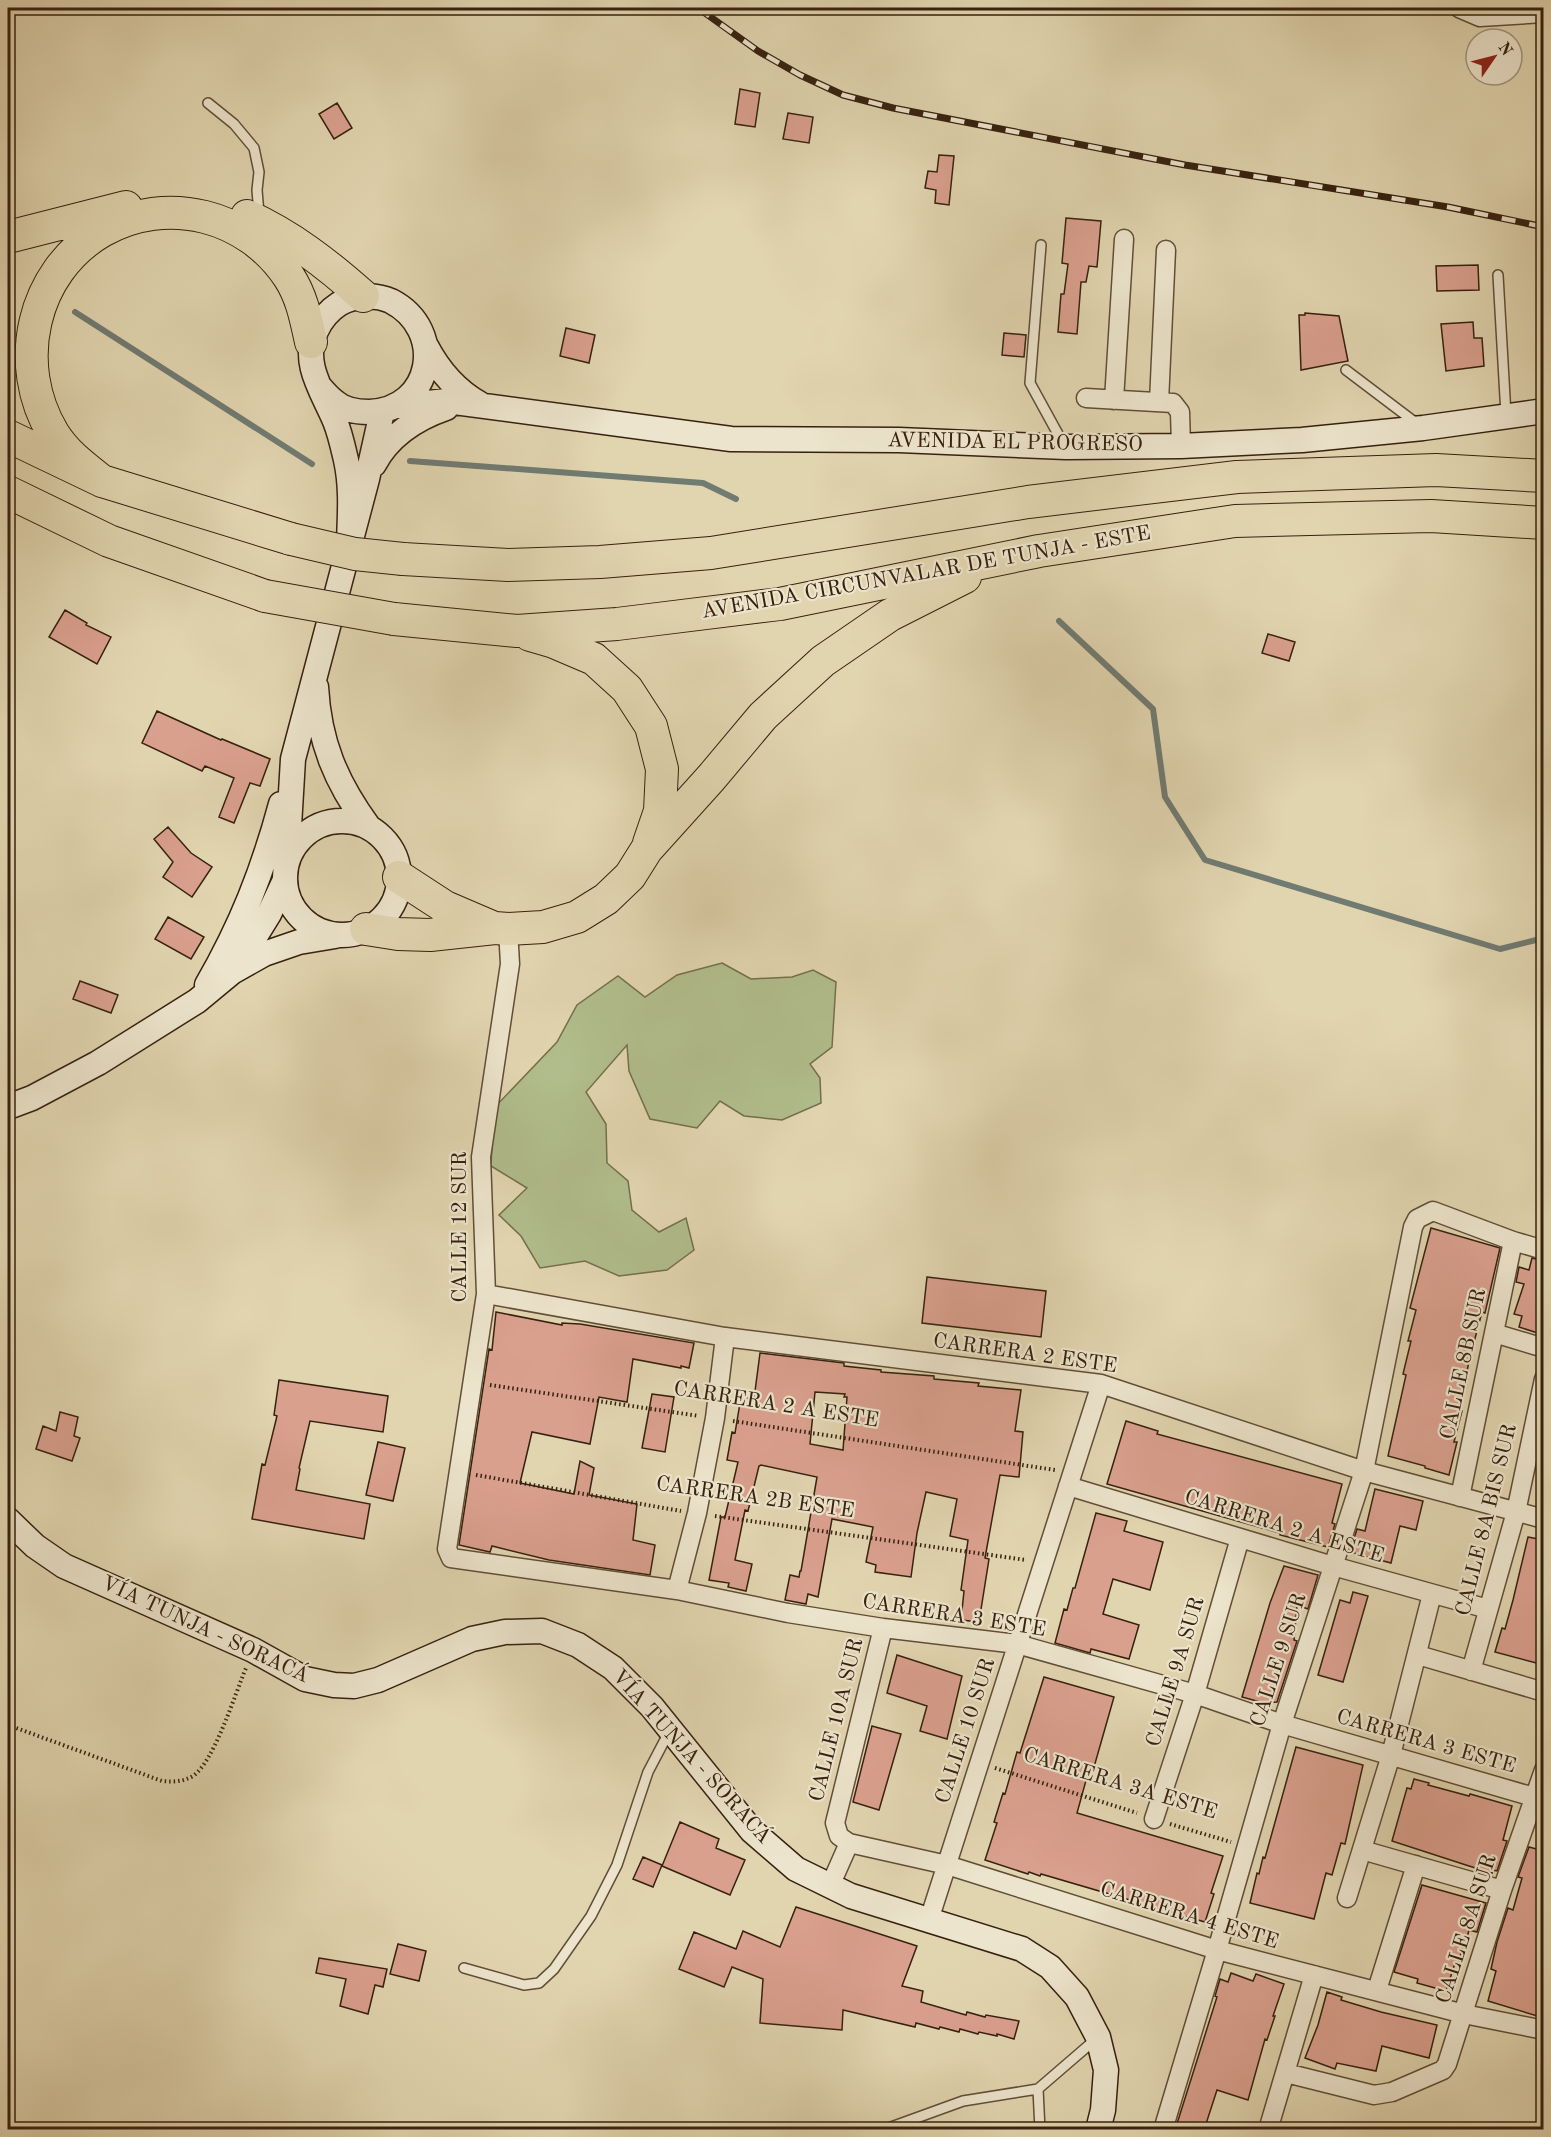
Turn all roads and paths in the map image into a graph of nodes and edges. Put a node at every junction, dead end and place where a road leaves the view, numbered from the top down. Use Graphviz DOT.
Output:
graph roads {
  1 [pos="1460,8"];
  2 [pos="1544,13"];
  3 [pos="208,103"];
  4 [pos="208,209"];
  5 [pos="260,222"];
  6 [pos="8,237"];
  7 [pos="1124,239"];
  8 [pos="1041,245"];
  9 [pos="1166,250"];
  10 [pos="1498,275"];
  11 [pos="363,296"];
  12 [pos="311,342"];
  13 [pos="426,346"];
  14 [pos="1346,370"];
  15 [pos="319,386"];
  16 [pos="1086,398"];
  17 [pos="1114,400"];
  18 [pos="1159,402"];
  19 [pos="480,406"];
  20 [pos="390,409"];
  21 [pos="1544,411"];
  22 [pos="1506,417"];
  23 [pos="1423,428"];
  24 [pos="8,436"];
  25 [pos="1181,446"];
  26 [pos="1066,447"];
  27 [pos="1544,476"];
  28 [pos="367,479"];
  29 [pos="102,481"];
  30 [pos="8,492"];
  31 [pos="1544,523"];
  32 [pos="349,542"];
  33 [pos="1039,551"];
  34 [pos="517,631"];
  35 [pos="316,670"];
  36 [pos="293,759"];
  37 [pos="368,826"];
  38 [pos="647,849"];
  39 [pos="286,871"];
  40 [pos="399,877"];
  41 [pos="366,928"];
  42 [pos="502,929"];
  43 [pos="335,936"];
  44 [pos="232,972"];
  45 [pos="197,1001"];
  46 [pos="8,1107"];
  47 [pos="1513,1241"];
  48 [pos="1544,1250"];
  49 [pos="486,1294"];
  50 [pos="1494,1333"];
  51 [pos="725,1337"];
  52 [pos="1544,1348"];
  53 [pos="1544,1379"];
  54 [pos="471,1382"];
  55 [pos="1101,1384"];
  56 [pos="715,1418"];
  57 [pos="1364,1471"];
  58 [pos="460,1472"];
  59 [pos="1070,1479"];
  60 [pos="1460,1497"];
  61 [pos="1516,1512"];
  62 [pos="697,1513"];
  63 [pos="1544,1519"];
  64 [pos="8,1520"];
  65 [pos="1240,1538"];
  66 [pos="451,1558"];
  67 [pos="1044,1562"];
  68 [pos="1333,1566"];
  69 [pos="677,1590"];
  70 [pos="1432,1593"];
  71 [pos="1488,1609"];
  72 [pos="883,1628"];
  73 [pos="1017,1644"];
  74 [pos="253,1650"];
  75 [pos="1418,1655"];
  76 [pos="1470,1671"];
  77 [pos="1544,1692"];
  78 [pos="1195,1694"];
  79 [pos="1282,1724"];
  80 [pos="8,1725"];
  81 [pos="670,1730"];
  82 [pos="1391,1755"];
  83 [pos="980,1763"];
  84 [pos="1544,1770"];
  85 [pos="1539,1799"];
  86 [pos="1154,1819"];
  87 [pos="849,1844"];
  88 [pos="1247,1846"];
  89 [pos="1362,1850"];
  90 [pos="947,1864"];
  91 [pos="1416,1866"];
  92 [pos="830,1886"];
  93 [pos="1502,1890"];
  94 [pos="1347,1898"];
  95 [pos="929,1920"];
  96 [pos="1217,1950"];
  97 [pos="464,1968"];
  98 [pos="1314,1975"];
  99 [pos="1377,1990"];
  100 [pos="1464,2014"];
  101 [pos="1544,2030"];
  102 [pos="1098,2037"];
  103 [pos="1286,2073"];
  104 [pos="1038,2089"];
  105 [pos="883,2130"];
  106 [pos="1040,2130"];
  107 [pos="1098,2130"];
  108 [pos="1163,2130"];
  109 [pos="1268,2130"];
  1 -- 2 [label="street"];
  3 -- 5 [label="lane"];
  4 -- 5 [label="highway"];
  4 -- 6 [label="highway"];
  4 -- 12 [label="highway"];
  4 -- 29 [label="highway"];
  5 -- 11 [label="highway"];
  7 -- 17 [label="street"];
  8 -- 26 [label="lane"];
  9 -- 18 [label="street"];
  10 -- 22 [label="lane"];
  11 -- 12 [label="main road"];
  11 -- 13 [label="main road"];
  12 -- 15 [label="main road"];
  13 -- 19 [label="main road, AVENIDA EL PROGRESO"];
  13 -- 20 [label="main road"];
  14 -- 23 [label="lane"];
  15 -- 20 [label="main road"];
  15 -- 32 [label="main road"];
  16 -- 17 [label="street"];
  17 -- 18 [label="street"];
  18 -- 25 [label="street"];
  19 -- 20 [label="main road, AVENIDA EL PROGRESO"];
  19 -- 26 [label="main road, AVENIDA EL PROGRESO"];
  19 -- 28 [label="main road"];
  20 -- 28 [label="main road"];
  21 -- 22 [label="main road, AVENIDA EL PROGRESO"];
  22 -- 23 [label="main road, AVENIDA EL PROGRESO"];
  23 -- 25 [label="main road, AVENIDA EL PROGRESO"];
  24 -- 29 [label="highway"];
  25 -- 26 [label="main road, AVENIDA EL PROGRESO"];
  27 -- 29 [label="highway, bridge"];
  28 -- 32 [label="main road"];
  30 -- 34 [label="highway, AVENIDA CIRCUNVALAR DE TUNJA - ESTE, bridge"];
  31 -- 33 [label="highway, AVENIDA CIRCUNVALAR DE TUNJA - ESTE"];
  32 -- 35 [label="main road"];
  33 -- 34 [label="highway, AVENIDA CIRCUNVALAR DE TUNJA - ESTE"];
  33 -- 38 [label="highway"];
  34 -- 38 [label="highway"];
  35 -- 36 [label="main road"];
  35 -- 37 [label="main road"];
  36 -- 39 [label="main road"];
  36 -- 45 [label="main road"];
  37 -- 39 [label="main road"];
  37 -- 40 [label="main road"];
  38 -- 42 [label="highway"];
  39 -- 43 [label="main road"];
  39 -- 44 [label="main road"];
  40 -- 41 [label="main road"];
  40 -- 42 [label="highway"];
  41 -- 42 [label="highway"];
  41 -- 43 [label="main road"];
  42 -- 49 [label="street, CALLE 12 SUR"];
  43 -- 44 [label="main road"];
  44 -- 45 [label="main road"];
  45 -- 46 [label="main road"];
  47 -- 48 [label="street"];
  47 -- 50 [label="street, CALLE 8B SUR"];
  47 -- 57 [label="street, CALLE 9 SUR"];
  49 -- 51 [label="street, CARRERA 2 ESTE"];
  49 -- 54 [label="street, CALLE 12 SUR"];
  50 -- 52 [label="street"];
  50 -- 60 [label="street, CALLE 8B SUR"];
  51 -- 55 [label="street, CARRERA 2 ESTE"];
  51 -- 56 [label="street"];
  53 -- 61 [label="street, CALLE 8A BIS SUR"];
  54 -- 56 [label="path, CARRERA 2 A ESTE"];
  54 -- 58 [label="street, CALLE 12 SUR"];
  55 -- 57 [label="street, CARRERA 2 ESTE"];
  55 -- 59 [label="street, CALLE 10 SUR"];
  56 -- 59 [label="path, CARRERA 2 A ESTE"];
  56 -- 62 [label="street"];
  57 -- 60 [label="street, CARRERA 2 ESTE"];
  57 -- 68 [label="street, CALLE 9 SUR"];
  58 -- 62 [label="path, CARRERA 2B ESTE"];
  58 -- 66 [label="street, CALLE 12 SUR"];
  59 -- 65 [label="street, CARRERA 2 A ESTE"];
  59 -- 67 [label="street, CALLE 10 SUR"];
  60 -- 61 [label="street, CARRERA 2 ESTE"];
  61 -- 63 [label="street, CARRERA 2 ESTE"];
  61 -- 71 [label="street, CALLE 8A BIS SUR"];
  62 -- 67 [label="path, CARRERA 2B ESTE"];
  62 -- 69 [label="street"];
  64 -- 74 [label="main road, VÍA TUNJA - SORACÁ"];
  65 -- 68 [label="street, CARRERA 2 A ESTE"];
  65 -- 78 [label="street, CALLE 9A SUR"];
  66 -- 69 [label="street, CARRERA 3 ESTE"];
  67 -- 73 [label="street, CALLE 10 SUR"];
  68 -- 70 [label="street, CARRERA 2 A ESTE"];
  68 -- 79 [label="street, CALLE 9 SUR"];
  69 -- 72 [label="street, CARRERA 3 ESTE"];
  70 -- 71 [label="street, CARRERA 2 A ESTE"];
  70 -- 75 [label="street"];
  71 -- 76 [label="street, CALLE 8A BIS SUR"];
  72 -- 73 [label="street, CARRERA 3 ESTE"];
  72 -- 87 [label="street, CALLE 10A SUR"];
  73 -- 78 [label="street, CARRERA 3 ESTE"];
  73 -- 83 [label="street, CALLE 10 SUR"];
  74 -- 80 [label="path"];
  74 -- 81 [label="main road, VÍA TUNJA - SORACÁ"];
  75 -- 76 [label="street"];
  75 -- 82 [label="street"];
  76 -- 77 [label="street"];
  78 -- 79 [label="street, CARRERA 3 ESTE"];
  78 -- 86 [label="street, CALLE 9A SUR"];
  79 -- 82 [label="street, CARRERA 3 ESTE"];
  79 -- 88 [label="street, CALLE 9 SUR"];
  81 -- 92 [label="main road, VÍA TUNJA - SORACÁ"];
  81 -- 97 [label="lane"];
  82 -- 85 [label="street, CARRERA 3 ESTE"];
  82 -- 89 [label="street"];
  83 -- 86 [label="path, CARRERA 3A ESTE"];
  83 -- 90 [label="street, CALLE 10 SUR"];
  84 -- 85 [label="street, CALLE 8A SUR"];
  85 -- 93 [label="street, CALLE 8A SUR"];
  86 -- 88 [label="path, CARRERA 3A ESTE"];
  87 -- 90 [label="street, CARRERA 4 ESTE"];
  87 -- 92 [label="street"];
  88 -- 96 [label="street, CALLE 9 SUR"];
  89 -- 91 [label="street"];
  89 -- 94 [label="street"];
  90 -- 95 [label="street, CALLE 10 SUR"];
  90 -- 96 [label="street, CARRERA 4 ESTE"];
  91 -- 93 [label="street"];
  91 -- 99 [label="street"];
  92 -- 95 [label="main road, VÍA TUNJA - SORACÁ"];
  93 -- 100 [label="street, CALLE 8A SUR"];
  95 -- 102 [label="main road, VÍA TUNJA - SORACÁ"];
  96 -- 98 [label="street, CARRERA 4 ESTE"];
  96 -- 108 [label="street, CALLE 9 SUR"];
  98 -- 99 [label="street, CARRERA 4 ESTE"];
  98 -- 103 [label="street"];
  99 -- 100 [label="street, CARRERA 4 ESTE"];
  100 -- 101 [label="street, CARRERA 4 ESTE"];
  100 -- 103 [label="street, CALLE 8A SUR"];
  102 -- 104 [label="lane"];
  102 -- 107 [label="main road, VÍA TUNJA - SORACÁ"];
  103 -- 109 [label="street"];
  104 -- 105 [label="lane"];
  104 -- 106 [label="lane"];
}
